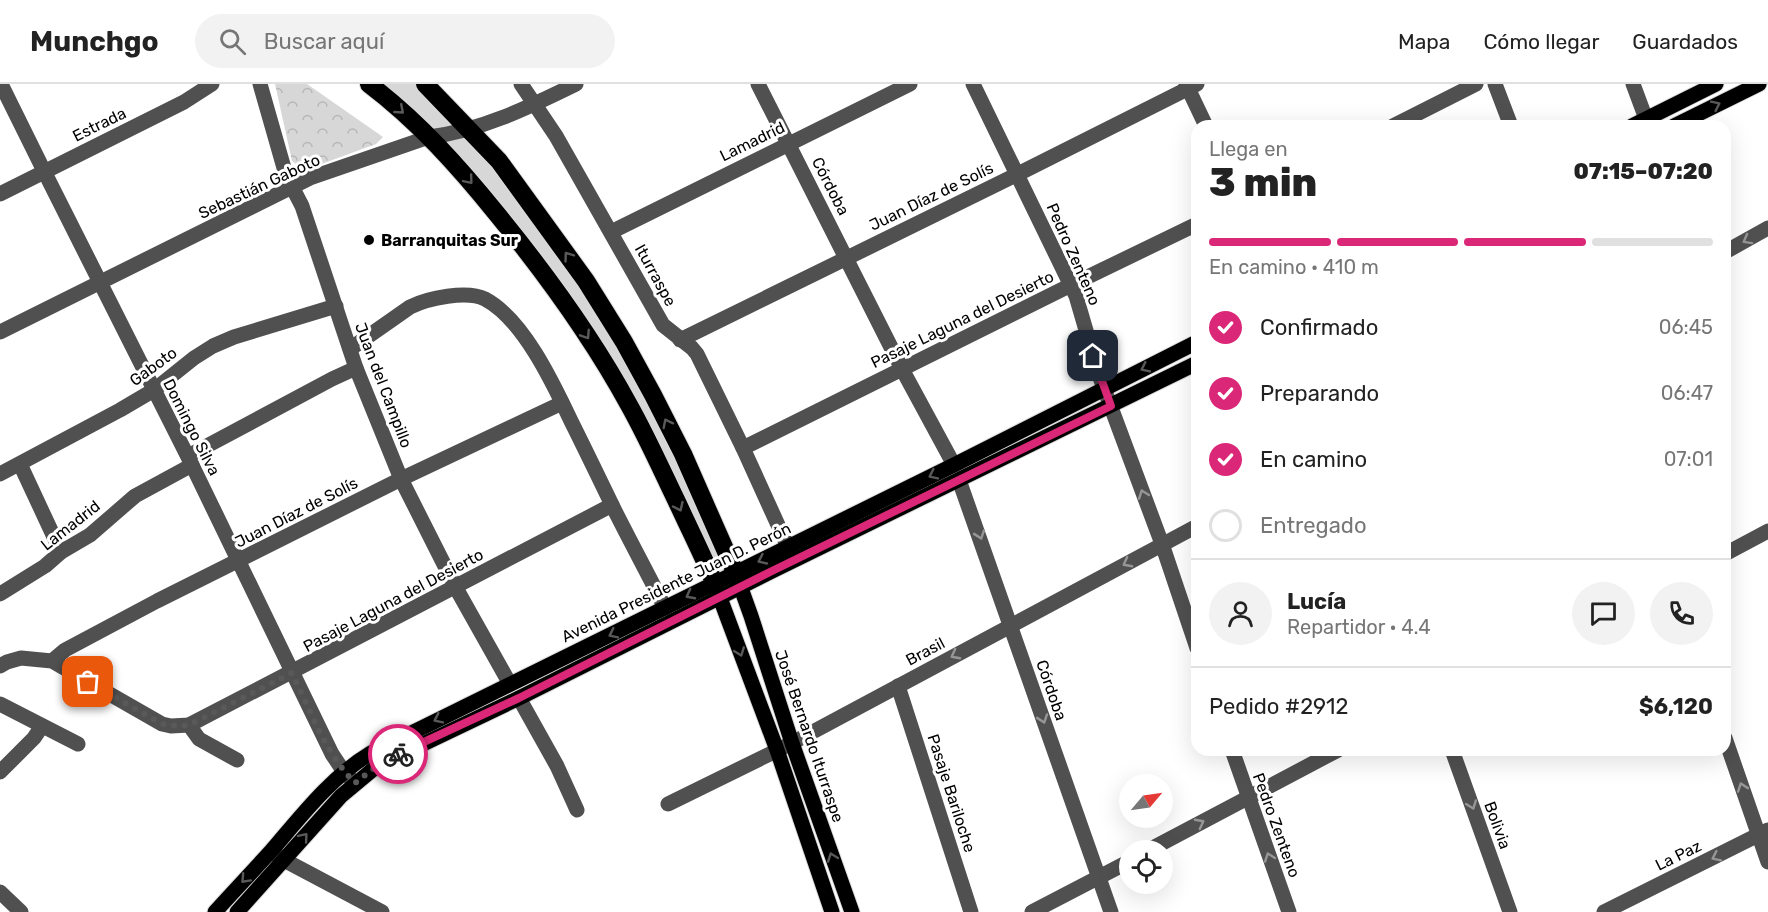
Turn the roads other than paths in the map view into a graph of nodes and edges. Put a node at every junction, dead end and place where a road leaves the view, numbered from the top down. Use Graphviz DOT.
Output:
graph roads {
  1 [pos="1,84"];
  2 [pos="212,84"];
  3 [pos="260,84"];
  4 [pos="369,84"];
  5 [pos="425,84"];
  6 [pos="520,84"];
  7 [pos="576,84"];
  8 [pos="758,84"];
  9 [pos="910,84"];
  10 [pos="973,84"];
  11 [pos="1476,84"];
  12 [pos="1495,84"];
  13 [pos="1633,84"];
  14 [pos="1716,84"];
  15 [pos="1758,84"];
  16 [pos="1190,86"];
  17 [pos="535,104"];
  18 [pos="1204,120"];
  19 [pos="1405,120"];
  20 [pos="1509,120"];
  21 [pos="1639,120"];
  22 [pos="1643,120"];
  23 [pos="1686,120"];
  24 [pos="469,129"];
  25 [pos="429,137"];
  26 [pos="788,143"];
  27 [pos="44,171"];
  28 [pos="1018,174"];
  29 [pos="291,188"];
  30 [pos="0,194"];
  31 [pos="1191,227"];
  32 [pos="1768,228"];
  33 [pos="611,232"];
  34 [pos="1731,249"];
  35 [pos="847,257"];
  36 [pos="99,283"];
  37 [pos="1071,285"];
  38 [pos="336,306"];
  39 [pos="0,332"];
  40 [pos="680,340"];
  41 [pos="1191,345"];
  42 [pos="350,349"];
  43 [pos="1191,366"];
  44 [pos="356,368"];
  45 [pos="902,369"];
  46 [pos="1104,388"];
  47 [pos="154,390"];
  48 [pos="562,403"];
  49 [pos="1111,406"];
  50 [pos="743,448"];
  51 [pos="190,460"];
  52 [pos="20,464"];
  53 [pos="954,465"];
  54 [pos="0,474"];
  55 [pos="401,480"];
  56 [pos="959,480"];
  57 [pos="612,505"];
  58 [pos="1191,529"];
  59 [pos="1768,531"];
  60 [pos="1162,544"];
  61 [pos="788,547"];
  62 [pos="1731,551"];
  63 [pos="61,552"];
  64 [pos="239,561"];
  65 [pos="738,579"];
  66 [pos="456,588"];
  67 [pos="717,590"];
  68 [pos="0,594"];
  69 [pos="666,608"];
  70 [pos="1010,625"];
  71 [pos="1191,630"];
  72 [pos="52,661"];
  73 [pos="2,662"];
  74 [pos="292,673"];
  75 [pos="898,686"];
  76 [pos="514,691"];
  77 [pos="0,704"];
  78 [pos="189,725"];
  79 [pos="42,726"];
  80 [pos="792,743"];
  81 [pos="78,744"];
  82 [pos="777,750"];
  83 [pos="1731,753"];
  84 [pos="1234,756"];
  85 [pos="1327,756"];
  86 [pos="1454,756"];
  87 [pos="237,760"];
  88 [pos="0,772"];
  89 [pos="344,772"];
  90 [pos="355,783"];
  91 [pos="1248,798"];
  92 [pos="669,804"];
  93 [pos="577,810"];
  94 [pos="1763,833"];
  95 [pos="1168,840"];
  96 [pos="271,851"];
  97 [pos="284,860"];
  98 [pos="1768,862"];
  99 [pos="1119,867"];
  100 [pos="1099,877"];
  101 [pos="0,892"];
  102 [pos="21,912"];
  103 [pos="214,912"];
  104 [pos="237,912"];
  105 [pos="382,912"];
  106 [pos="832,912"];
  107 [pos="852,912"];
  108 [pos="971,912"];
  109 [pos="1032,912"];
  110 [pos="1111,912"];
  111 [pos="1289,912"];
  112 [pos="1510,912"];
  113 [pos="1604,912"];
  1 -- 27 [label="street, Domingo Silva"];
  2 -- 27 [label="street, Estrada"];
  3 -- 29 [label="street, Juan del Campillo"];
  4 -- 25 [label="highway, one-way"];
  5 -- 24 [label="highway"];
  6 -- 17 [label="street, Iturraspe"];
  7 -- 17 [label="street, Sebastián Gaboto"];
  8 -- 26 [label="street, Córdoba"];
  9 -- 26 [label="street, Lamadrid"];
  10 -- 28 [label="street, Pedro Zenteno"];
  11 -- 19 [label="street"];
  12 -- 20 [label="street"];
  13 -- 21 [label="street"];
  14 -- 22 [label="main road"];
  23 -- 15 [label="main road, one-way"];
  16 -- 18 [label="street"];
  16 -- 28 [label="street, Juan Díaz de Solís"];
  17 -- 24 [label="street, Sebastián Gaboto"];
  17 -- 33 [label="street, Iturraspe"];
  24 -- 25 [label="street, Sebastián Gaboto"];
  65 -- 24 [label="highway, one-way"];
  25 -- 29 [label="street, Sebastián Gaboto"];
  25 -- 67 [label="highway, one-way"];
  26 -- 33 [label="street, Lamadrid"];
  26 -- 35 [label="street, Córdoba"];
  27 -- 30 [label="street, Estrada"];
  27 -- 36 [label="street, Domingo Silva"];
  28 -- 35 [label="street, Juan Díaz de Solís"];
  28 -- 37 [label="street, Pedro Zenteno"];
  29 -- 36 [label="street, Sebastián Gaboto"];
  29 -- 38 [label="street, Juan del Campillo"];
  31 -- 37 [label="street, Pasaje Laguna del Desierto"];
  32 -- 34 [label="street, one-way"];
  33 -- 40 [label="street, Iturraspe"];
  35 -- 40 [label="street, Juan Díaz de Solís"];
  35 -- 45 [label="street, Córdoba"];
  36 -- 39 [label="street, Sebastián Gaboto"];
  36 -- 47 [label="street, Domingo Silva"];
  37 -- 45 [label="street, Pasaje Laguna del Desierto"];
  37 -- 46 [label="street, Pedro Zenteno"];
  38 -- 42 [label="street, Juan del Campillo"];
  38 -- 47 [label="street, Gaboto"];
  40 -- 50 [label="street, Iturraspe"];
  41 -- 46 [label="main road, Avenida Presidente Juan D. Perón, one-way"];
  42 -- 44 [label="street, Juan del Campillo"];
  42 -- 48 [label="street"];
  43 -- 49 [label="main road, Avenida Presidente Juan D. Perón"];
  44 -- 51 [label="street, Lamadrid"];
  44 -- 55 [label="street, Juan del Campillo"];
  45 -- 50 [label="street, Pasaje Laguna del Desierto"];
  45 -- 53 [label="street, Córdoba"];
  46 -- 49 [label="street, Pedro Zenteno"];
  46 -- 53 [label="main road, Avenida Presidente Juan D. Perón"];
  47 -- 51 [label="street, Domingo Silva"];
  47 -- 52 [label="street, Gaboto"];
  48 -- 55 [label="street, Juan Díaz de Solís"];
  48 -- 57 [label="street"];
  49 -- 56 [label="main road, Avenida Presidente Juan D. Perón"];
  60 -- 49 [label="street, Pedro Zenteno, one-way"];
  50 -- 61 [label="street, Iturraspe"];
  51 -- 63 [label="street, Lamadrid"];
  51 -- 64 [label="street, Domingo Silva"];
  52 -- 54 [label="street, Gaboto"];
  52 -- 63 [label="street"];
  53 -- 61 [label="main road, Avenida Presidente Juan D. Perón, one-way"];
  55 -- 64 [label="street, Juan Díaz de Solís"];
  55 -- 66 [label="street, Juan del Campillo"];
  56 -- 65 [label="main road, Avenida Presidente Juan D. Perón"];
  56 -- 70 [label="street, Córdoba, one-way"];
  57 -- 66 [label="street, Pasaje Laguna del Desierto"];
  57 -- 69 [label="street"];
  58 -- 60 [label="street, Brasil"];
  59 -- 62 [label="street"];
  60 -- 70 [label="street, Brasil, one-way"];
  60 -- 71 [label="street, Pedro Zenteno"];
  61 -- 65 [label="main road, Avenida Presidente Juan D. Perón, one-way"];
  63 -- 68 [label="street, Lamadrid"];
  64 -- 72 [label="street, Juan Díaz de Solís"];
  64 -- 74 [label="street, Domingo Silva"];
  65 -- 67 [label="main road, Avenida Presidente Juan D. Perón"];
  65 -- 80 [label="main road, José Bernardo Iturraspe"];
  66 -- 74 [label="street, Pasaje Laguna del Desierto"];
  66 -- 76 [label="street, Juan del Campillo"];
  67 -- 69 [label="main road, Avenida Presidente Juan D. Perón, one-way"];
  67 -- 76 [label="main road, Avenida Presidente Juan D. Perón"];
  67 -- 82 [label="main road, one-way"];
  69 -- 76 [label="main road, Avenida Presidente Juan D. Perón, one-way"];
  70 -- 75 [label="street, Brasil, one-way"];
  70 -- 100 [label="street, Córdoba, one-way"];
  72 -- 73 [label="street"];
  72 -- 78 [label="street"];
  74 -- 78 [label="street, Pasaje Laguna del Desierto"];
  74 -- 89 [label="street, Domingo Silva"];
  75 -- 80 [label="street, Brasil"];
  75 -- 108 [label="street, Pasaje Bariloche"];
  76 -- 89 [label="main road, Avenida Presidente Juan D. Perón, one-way"];
  76 -- 90 [label="main road, Avenida Presidente Juan D. Perón"];
  76 -- 93 [label="street, Juan del Campillo"];
  77 -- 79 [label="street"];
  78 -- 87 [label="street"];
  79 -- 81 [label="street"];
  79 -- 88 [label="street"];
  80 -- 82 [label="street, Brasil"];
  107 -- 80 [label="main road, José Bernardo Iturraspe, one-way"];
  82 -- 92 [label="street, Brasil"];
  82 -- 106 [label="main road"];
  94 -- 83 [label="street, one-way"];
  84 -- 91 [label="street, Pedro Zenteno"];
  85 -- 91 [label="street"];
  86 -- 112 [label="street, Bolivia, one-way"];
  89 -- 90 [label="street, Domingo Silva"];
  89 -- 96 [label="main road, Avenida Presidente Juan D. Perón"];
  97 -- 90 [label="main road, Avenida Presidente Juan D. Perón, one-way"];
  95 -- 91 [label="street, one-way"];
  111 -- 91 [label="street, Pedro Zenteno, one-way"];
  94 -- 98 [label="street"];
  94 -- 113 [label="street, La Paz, one-way"];
  96 -- 97 [label="street"];
  96 -- 103 [label="main road, Avenida Presidente Juan D. Perón, one-way"];
  97 -- 104 [label="main road, Avenida Presidente Juan D. Perón"];
  97 -- 105 [label="street"];
  99 -- 100 [label="street"];
  100 -- 109 [label="street"];
  100 -- 110 [label="street, Córdoba"];
  101 -- 102 [label="street"];
}
